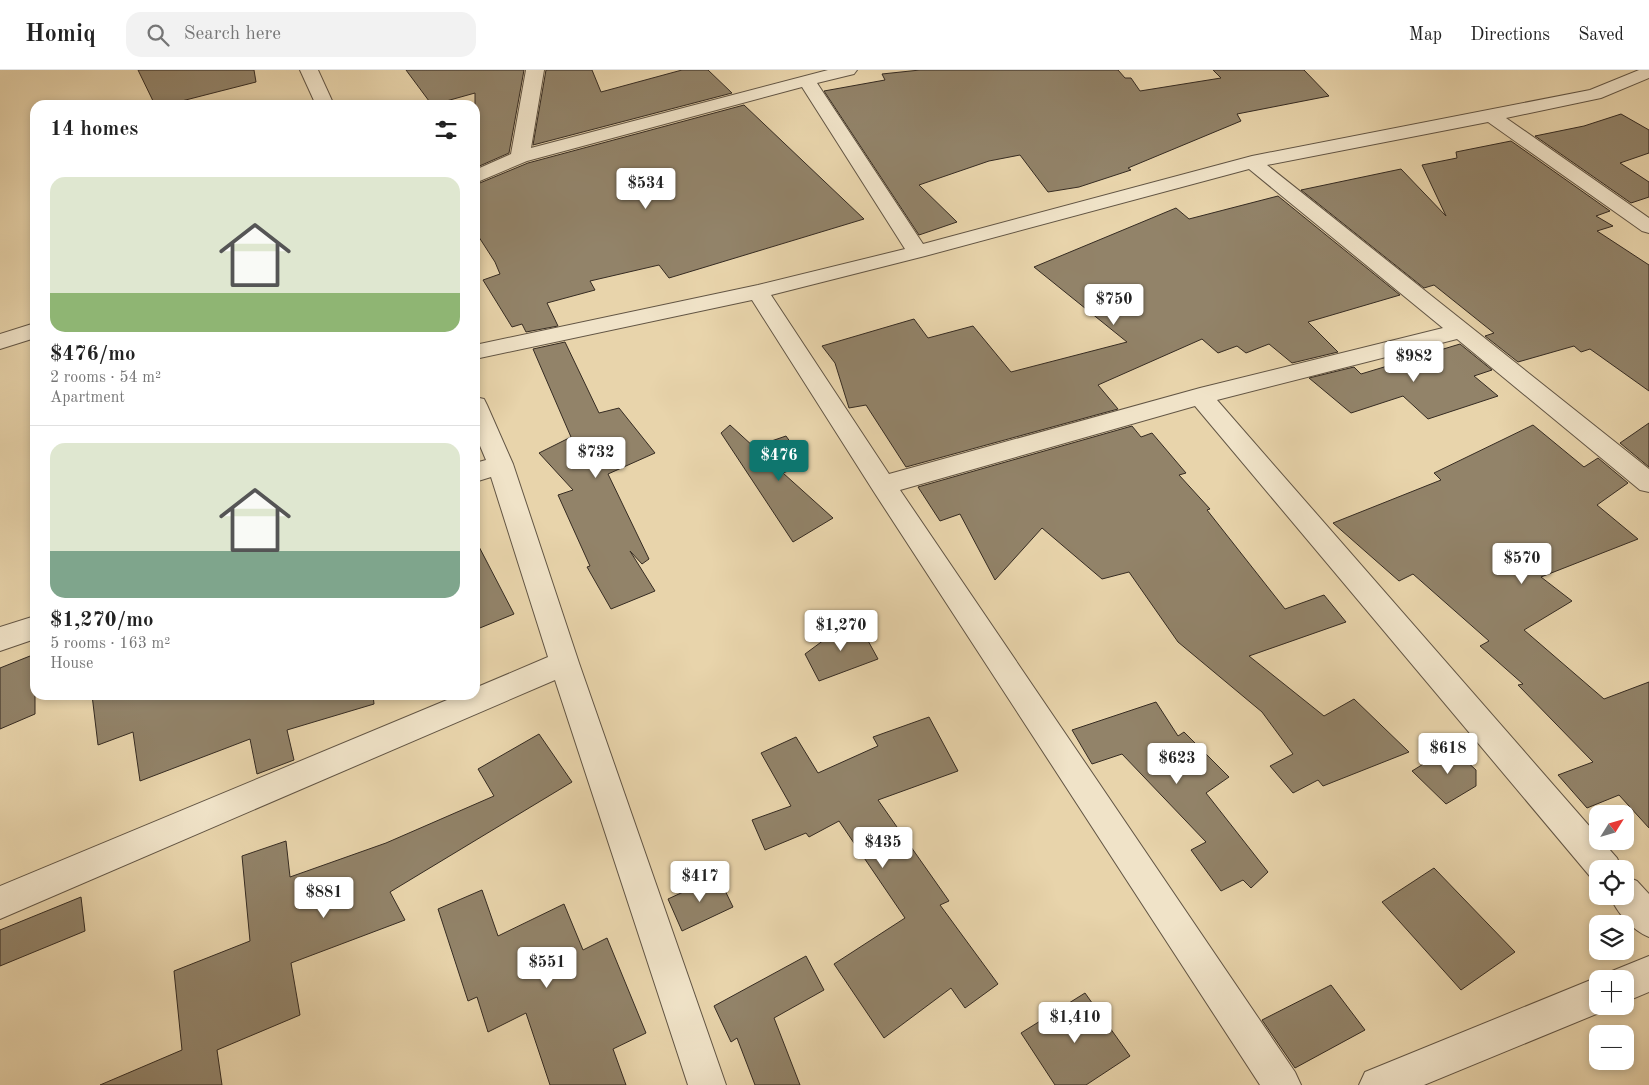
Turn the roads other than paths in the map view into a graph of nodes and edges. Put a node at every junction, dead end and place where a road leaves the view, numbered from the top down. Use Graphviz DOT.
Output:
graph roads {
  1 [pos="309,70"];
  2 [pos="535,70"];
  3 [pos="848,70"];
  4 [pos="1649,72"];
  5 [pos="806,82"];
  6 [pos="322,100"];
  7 [pos="1491,116"];
  8 [pos="520,156"];
  9 [pos="1252,162"];
  10 [pos="480,174"];
  11 [pos="1649,227"];
  12 [pos="918,252"];
  13 [pos="758,292"];
  14 [pos="1462,331"];
  15 [pos="30,332"];
  16 [pos="0,342"];
  17 [pos="480,351"];
  18 [pos="1200,396"];
  19 [pos="480,432"];
  20 [pos="487,469"];
  21 [pos="1649,483"];
  22 [pos="883,484"];
  23 [pos="30,629"];
  24 [pos="0,639"];
  25 [pos="564,662"];
  26 [pos="480,699"];
  27 [pos="477,700"];
  28 [pos="1597,860"];
  29 [pos="1634,902"];
  30 [pos="0,903"];
  31 [pos="1649,920"];
  32 [pos="1649,974"];
  33 [pos="1634,980"];
  34 [pos="1589,999"];
  35 [pos="707,1085"];
  36 [pos="1282,1085"];
  37 [pos="1378,1085"];
  1 -- 6 [label="street"];
  2 -- 8 [label="street"];
  3 -- 5 [label="street"];
  4 -- 7 [label="street"];
  5 -- 8 [label="street"];
  5 -- 12 [label="street"];
  7 -- 9 [label="street"];
  7 -- 11 [label="street"];
  8 -- 10 [label="street"];
  9 -- 12 [label="street"];
  9 -- 14 [label="street"];
  12 -- 13 [label="street"];
  13 -- 17 [label="street"];
  13 -- 22 [label="street"];
  14 -- 18 [label="street"];
  14 -- 21 [label="street"];
  15 -- 16 [label="street"];
  18 -- 22 [label="street"];
  18 -- 28 [label="street"];
  19 -- 20 [label="street"];
  20 -- 25 [label="street"];
  22 -- 36 [label="street"];
  23 -- 24 [label="street"];
  25 -- 26 [label="street"];
  25 -- 35 [label="street"];
  27 -- 30 [label="street"];
  29 -- 31 [label="street"];
  32 -- 33 [label="street"];
  34 -- 37 [label="street"];
}
